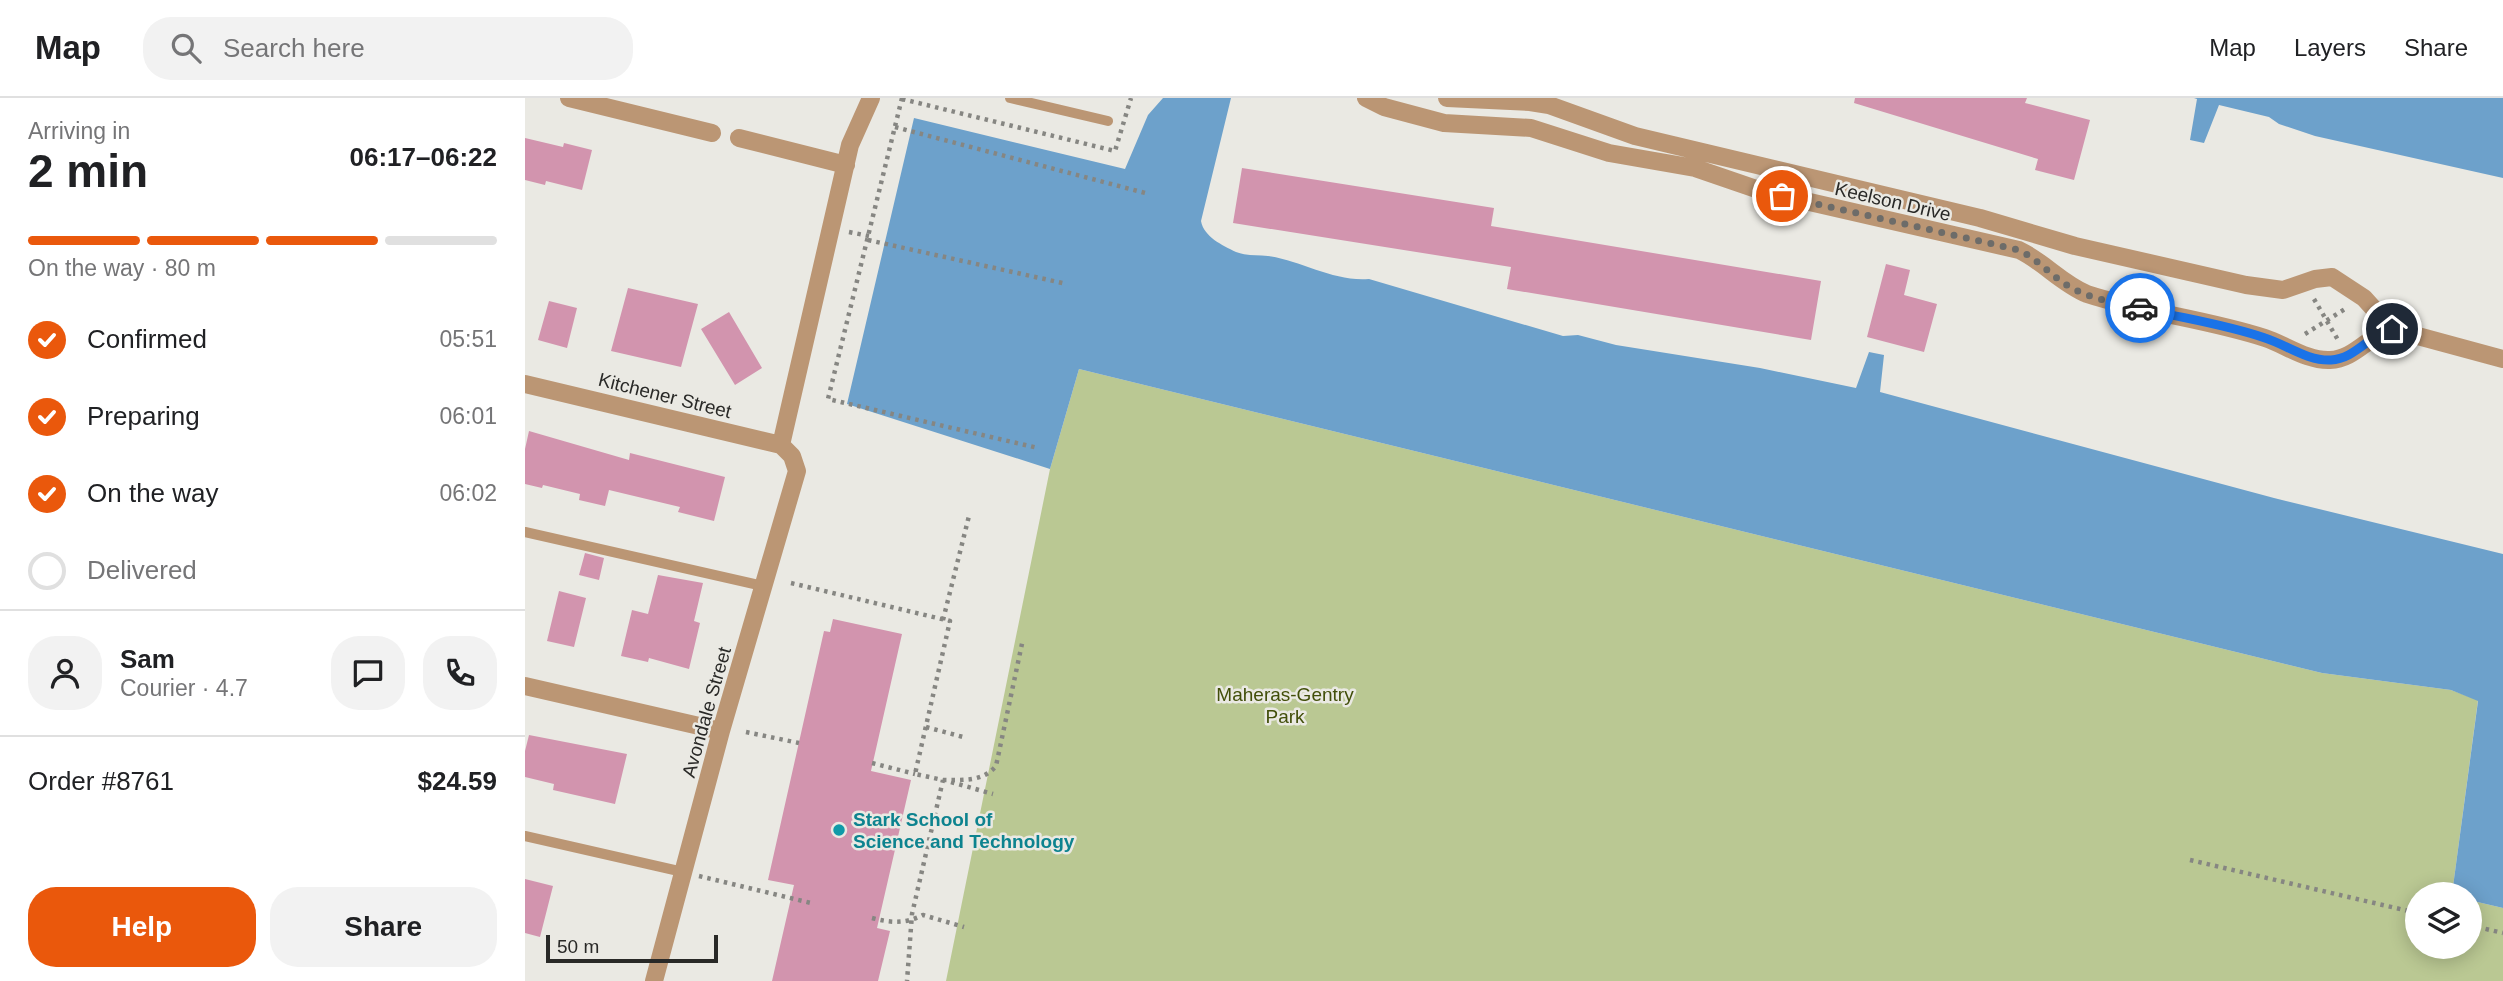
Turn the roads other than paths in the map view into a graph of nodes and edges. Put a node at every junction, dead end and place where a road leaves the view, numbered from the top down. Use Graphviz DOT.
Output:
graph roads {
  1 [pos="569,98"];
  2 [pos="871,98"];
  3 [pos="1010,98"];
  4 [pos="1366,98"];
  5 [pos="1447,98"];
  6 [pos="1108,121"];
  7 [pos="712,133"];
  8 [pos="739,138"];
  9 [pos="846,165"];
  10 [pos="2392,329"];
  11 [pos="2503,359"];
  12 [pos="525,384"];
  13 [pos="787,451"];
  14 [pos="525,531"];
  15 [pos="763,586"];
  16 [pos="525,686"];
  17 [pos="721,731"];
  18 [pos="525,836"];
  19 [pos="683,872"];
  20 [pos="654,981"];
  1 -- 7 [label="street"];
  2 -- 9 [label="street, Avondale Street"];
  3 -- 6 [label="lane"];
  4 -- 10 [label="street, Keelson Drive"];
  5 -- 10 [label="street, Keelson Drive"];
  8 -- 9 [label="street"];
  9 -- 13 [label="street, Avondale Street"];
  10 -- 11 [label="street"];
  12 -- 13 [label="street, Kitchener Street"];
  13 -- 15 [label="street, Avondale Street"];
  14 -- 15 [label="lane"];
  15 -- 17 [label="street, Avondale Street"];
  16 -- 17 [label="street"];
  17 -- 19 [label="street, Avondale Street"];
  18 -- 19 [label="lane"];
  19 -- 20 [label="street, Avondale Street"];
}
